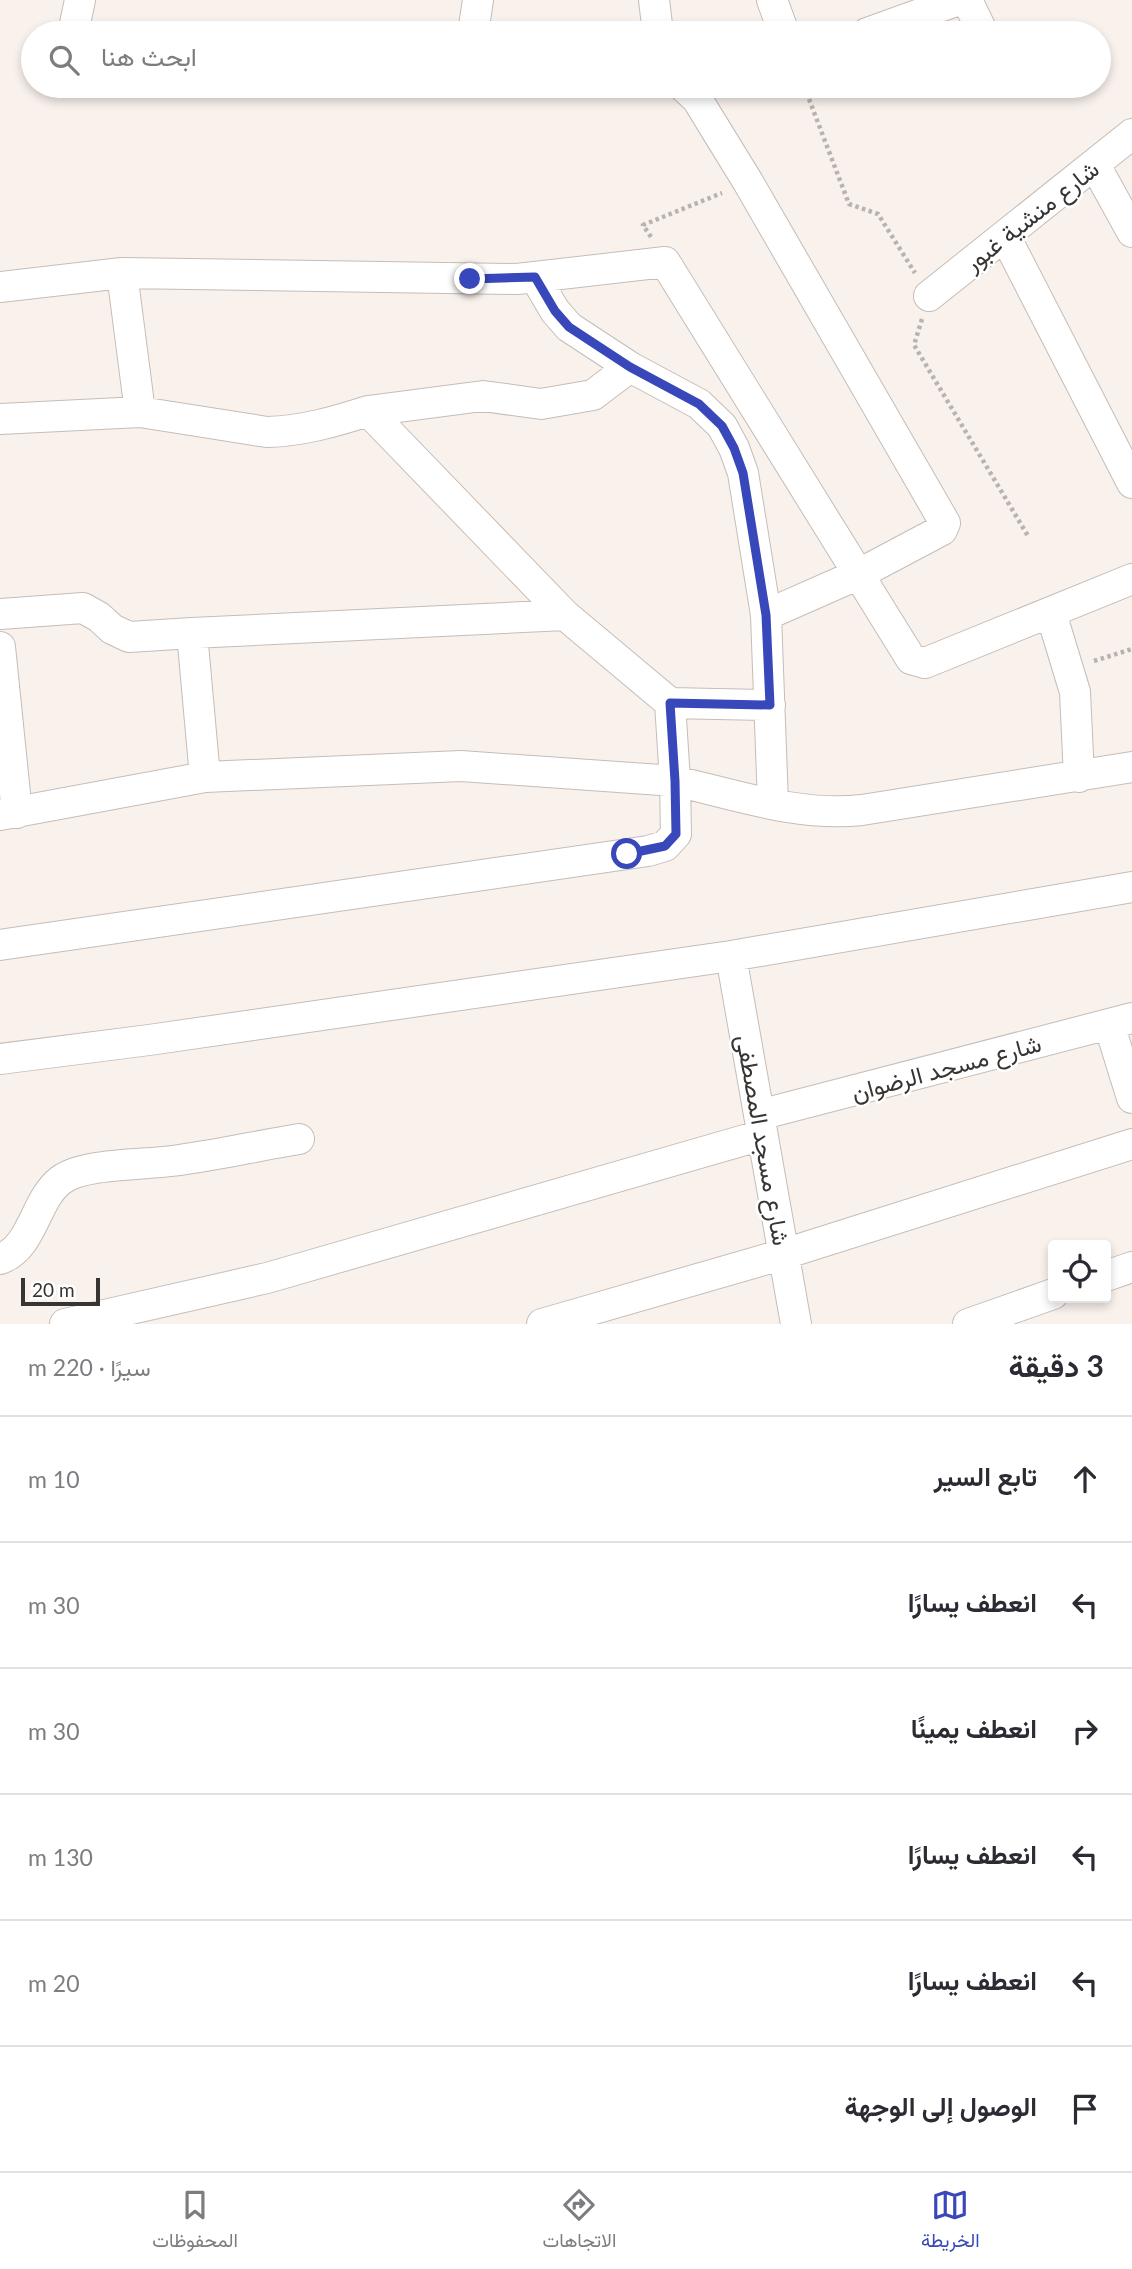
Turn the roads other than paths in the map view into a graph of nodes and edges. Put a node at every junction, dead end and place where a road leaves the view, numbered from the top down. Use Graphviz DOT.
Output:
graph roads {
  1 [pos="80,0"];
  2 [pos="478,0"];
  3 [pos="654,0"];
  4 [pos="772,0"];
  5 [pos="959,0"];
  6 [pos="967,0"];
  7 [pos="76,21"];
  8 [pos="475,21"];
  9 [pos="657,21"];
  10 [pos="780,21"];
  11 [pos="900,21"];
  12 [pos="977,21"];
  13 [pos="696,98"];
  14 [pos="1132,134"];
  15 [pos="1095,165"];
  16 [pos="1132,232"];
  17 [pos="1005,236"];
  18 [pos="122,273"];
  19 [pos="535,277"];
  20 [pos="0,287"];
  21 [pos="929,296"];
  22 [pos="630,367"];
  23 [pos="368,411"];
  24 [pos="140,412"];
  25 [pos="0,419"];
  26 [pos="1132,482"];
  27 [pos="859,574"];
  28 [pos="1132,579"];
  29 [pos="1051,612"];
  30 [pos="0,614"];
  31 [pos="565,615"];
  32 [pos="766,615"];
  33 [pos="192,633"];
  34 [pos="0,647"];
  35 [pos="670,703"];
  36 [pos="770,705"];
  37 [pos="1132,767"];
  38 [pos="205,777"];
  39 [pos="1079,777"];
  40 [pos="675,781"];
  41 [pos="773,804"];
  42 [pos="9,814"];
  43 [pos="1132,887"];
  44 [pos="0,945"];
  45 [pos="731,956"];
  46 [pos="1120,1021"];
  47 [pos="0,1059"];
  48 [pos="1132,1098"];
  49 [pos="761,1125"];
  50 [pos="299,1139"];
  51 [pos="1132,1144"];
  52 [pos="783,1254"];
  53 [pos="0,1259"];
  54 [pos="1132,1267"];
  55 [pos="1111,1274"];
  56 [pos="1048,1296"];
  57 [pos="65,1324"];
  58 [pos="542,1324"];
  59 [pos="796,1324"];
  60 [pos="968,1324"];
  1 -- 7 [label="street"];
  2 -- 8 [label="street"];
  3 -- 9 [label="street"];
  4 -- 10 [label="street"];
  5 -- 11 [label="street"];
  6 -- 12 [label="street"];
  13 -- 27 [label="street"];
  14 -- 15 [label="street, شارع منشية غبور"];
  15 -- 16 [label="street"];
  15 -- 17 [label="street, شارع منشية غبور"];
  17 -- 21 [label="street, شارع منشية غبور"];
  17 -- 26 [label="street"];
  18 -- 19 [label="street"];
  18 -- 20 [label="street"];
  18 -- 24 [label="street"];
  19 -- 22 [label="street"];
  19 -- 27 [label="street"];
  22 -- 23 [label="street"];
  22 -- 32 [label="street"];
  23 -- 24 [label="street"];
  23 -- 31 [label="street"];
  24 -- 25 [label="street"];
  27 -- 29 [label="street"];
  27 -- 32 [label="street"];
  28 -- 29 [label="street"];
  29 -- 39 [label="street"];
  30 -- 33 [label="street"];
  31 -- 33 [label="street"];
  31 -- 35 [label="street"];
  32 -- 36 [label="street"];
  33 -- 38 [label="street"];
  34 -- 42 [label="street"];
  35 -- 36 [label="street"];
  35 -- 40 [label="street"];
  36 -- 41 [label="street"];
  37 -- 39 [label="street"];
  38 -- 40 [label="street"];
  38 -- 42 [label="street"];
  39 -- 41 [label="street"];
  40 -- 41 [label="street"];
  40 -- 44 [label="street"];
  43 -- 45 [label="street"];
  45 -- 47 [label="street"];
  45 -- 49 [label="street, شارع مسجد المصطفى"];
  46 -- 48 [label="street"];
  46 -- 49 [label="street, شارع مسجد الرضوان"];
  49 -- 52 [label="street, شارع مسجد المصطفى"];
  49 -- 57 [label="street, شارع مسجد الرضوان"];
  50 -- 53 [label="street"];
  51 -- 52 [label="street"];
  52 -- 58 [label="street"];
  52 -- 59 [label="street, شارع مسجد المصطفى"];
  54 -- 55 [label="street"];
  56 -- 60 [label="street"];
}
